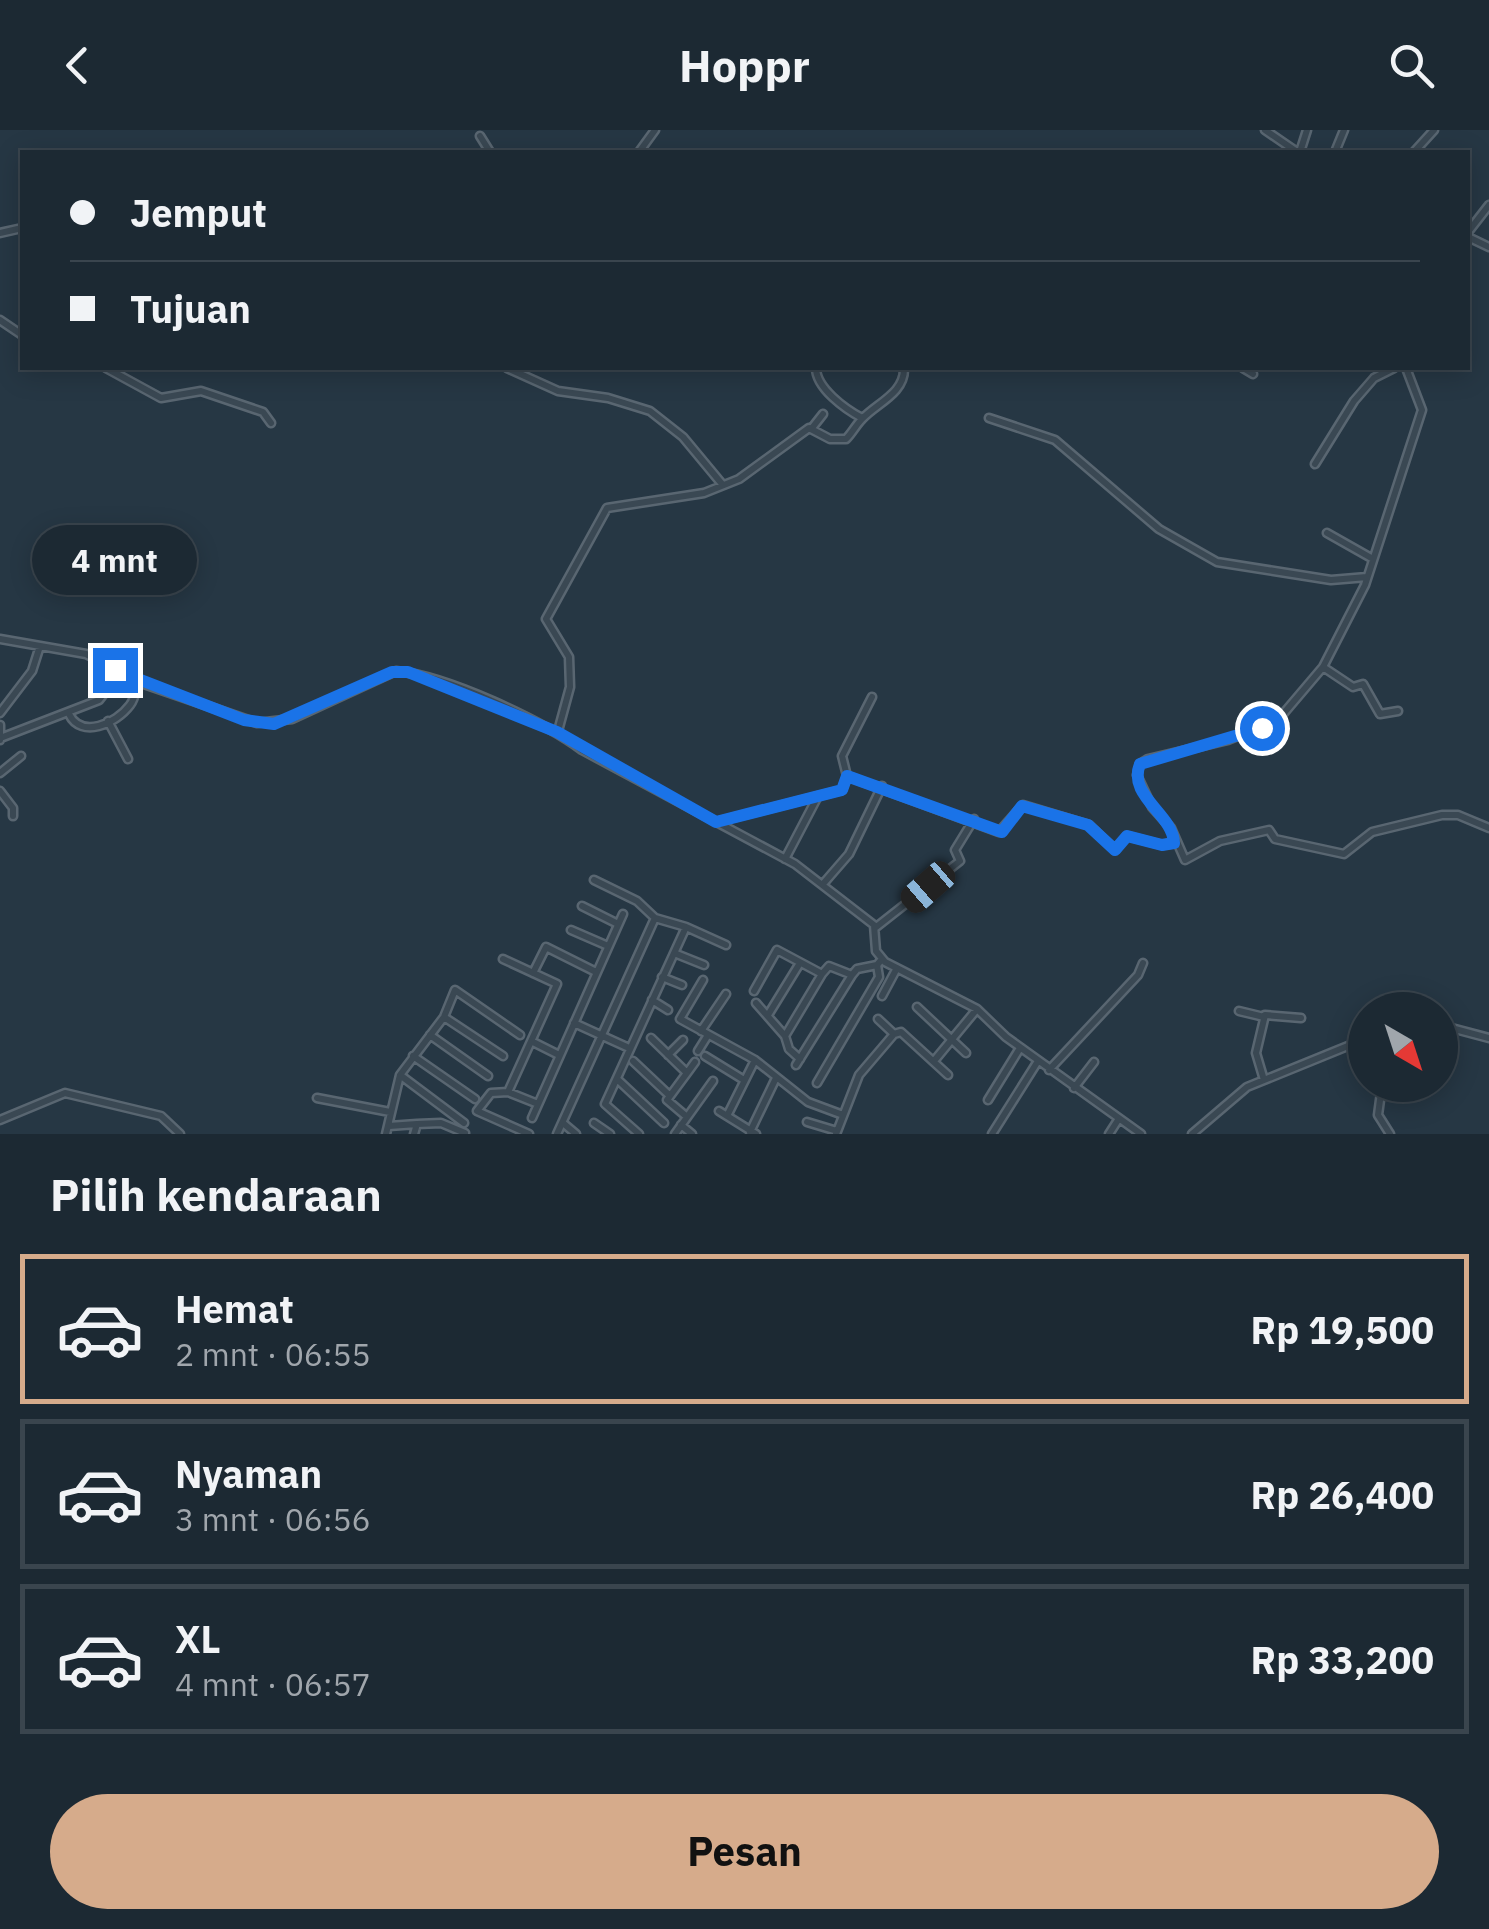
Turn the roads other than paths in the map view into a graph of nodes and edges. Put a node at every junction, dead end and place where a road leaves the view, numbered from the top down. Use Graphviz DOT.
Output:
graph roads {
  1 [pos="1265,130"];
  2 [pos="1434,130"];
  3 [pos="480,136"];
  4 [pos="489,150"];
  5 [pos="1295,150"];
  6 [pos="1416,150"];
  7 [pos="1489,205"];
  8 [pos="1470,232"];
  9 [pos="110,370"];
  10 [pos="511,370"];
  11 [pos="816,370"];
  12 [pos="904,370"];
  13 [pos="1246,370"];
  14 [pos="1390,370"];
  15 [pos="1407,370"];
  16 [pos="1253,374"];
  17 [pos="823,414"];
  18 [pos="862,418"];
  19 [pos="988,418"];
  20 [pos="271,423"];
  21 [pos="812,428"];
  22 [pos="1315,464"];
  23 [pos="722,484"];
  24 [pos="1328,533"];
  25 [pos="1373,559"];
  26 [pos="1367,576"];
  27 [pos="0,639"];
  28 [pos="40,646"];
  29 [pos="1323,667"];
  30 [pos="120,673"];
  31 [pos="138,682"];
  32 [pos="872,696"];
  33 [pos="1398,711"];
  34 [pos="0,713"];
  35 [pos="69,714"];
  36 [pos="108,722"];
  37 [pos="0,725"];
  38 [pos="557,732"];
  39 [pos="2,739"];
  40 [pos="20,756"];
  41 [pos="128,759"];
  42 [pos="0,773"];
  43 [pos="847,776"];
  44 [pos="882,786"];
  45 [pos="0,791"];
  46 [pos="819,795"];
  47 [pos="13,816"];
  48 [pos="974,820"];
  49 [pos="716,822"];
  50 [pos="1489,828"];
  51 [pos="1174,843"];
  52 [pos="785,860"];
  53 [pos="594,880"];
  54 [pos="823,884"];
  55 [pos="582,906"];
  56 [pos="623,914"];
  57 [pos="655,918"];
  58 [pos="618,924"];
  59 [pos="686,927"];
  60 [pos="875,928"];
  61 [pos="571,930"];
  62 [pos="726,945"];
  63 [pos="608,946"];
  64 [pos="674,953"];
  65 [pos="503,959"];
  66 [pos="879,962"];
  67 [pos="800,963"];
  68 [pos="1142,963"];
  69 [pos="704,966"];
  70 [pos="897,968"];
  71 [pos="596,972"];
  72 [pos="534,973"];
  73 [pos="822,974"];
  74 [pos="852,975"];
  75 [pos="662,977"];
  76 [pos="703,980"];
  77 [pos="682,985"];
  78 [pos="754,992"];
  79 [pos="726,994"];
  80 [pos="882,996"];
  81 [pos="652,1000"];
  82 [pos="756,1003"];
  83 [pos="917,1007"];
  84 [pos="977,1009"];
  85 [pos="668,1010"];
  86 [pos="1239,1011"];
  87 [pos="768,1015"];
  88 [pos="444,1017"];
  89 [pos="1264,1017"];
  90 [pos="1301,1018"];
  91 [pos="878,1019"];
  92 [pos="574,1023"];
  93 [pos="1458,1030"];
  94 [pos="705,1033"];
  95 [pos="894,1034"];
  96 [pos="430,1035"];
  97 [pos="520,1035"];
  98 [pos="602,1036"];
  99 [pos="786,1036"];
  100 [pos="651,1038"];
  101 [pos="1489,1038"];
  102 [pos="683,1040"];
  103 [pos="952,1040"];
  104 [pos="532,1042"];
  105 [pos="1348,1047"];
  106 [pos="629,1048"];
  107 [pos="1020,1048"];
  108 [pos="966,1053"];
  109 [pos="559,1054"];
  110 [pos="668,1055"];
  111 [pos="413,1056"];
  112 [pos="503,1056"];
  113 [pos="755,1060"];
  114 [pos="633,1061"];
  115 [pos="934,1061"];
  116 [pos="695,1062"];
  117 [pos="1038,1062"];
  118 [pos="1094,1062"];
  119 [pos="1049,1070"];
  120 [pos="687,1073"];
  121 [pos="400,1075"];
  122 [pos="948,1075"];
  123 [pos="488,1076"];
  124 [pos="617,1078"];
  125 [pos="776,1078"];
  126 [pos="744,1080"];
  127 [pos="1264,1080"];
  128 [pos="713,1081"];
  129 [pos="817,1083"];
  130 [pos="1074,1088"];
  131 [pos="508,1092"];
  132 [pos="669,1096"];
  133 [pos="317,1098"];
  134 [pos="475,1099"];
  135 [pos="988,1100"];
  136 [pos="1380,1102"];
  137 [pos="538,1104"];
  138 [pos="696,1104"];
  139 [pos="704,1110"];
  140 [pos="719,1110"];
  141 [pos="390,1112"];
  142 [pos="844,1115"];
  143 [pos="728,1116"];
  144 [pos="686,1117"];
  145 [pos="532,1118"];
  146 [pos="0,1120"];
  147 [pos="1118,1120"];
  148 [pos="664,1122"];
  149 [pos="807,1122"];
  150 [pos="464,1123"];
  151 [pos="594,1123"];
  152 [pos="417,1124"];
  153 [pos="563,1124"];
  154 [pos="682,1125"];
  155 [pos="387,1130"];
  156 [pos="465,1133"];
  157 [pos="753,1133"];
  158 [pos="836,1133"];
  159 [pos="180,1134"];
  160 [pos="414,1134"];
  161 [pos="529,1134"];
  162 [pos="558,1134"];
  163 [pos="576,1134"];
  164 [pos="610,1134"];
  165 [pos="639,1134"];
  166 [pos="674,1134"];
  167 [pos="692,1134"];
  168 [pos="992,1134"];
  169 [pos="1110,1134"];
  170 [pos="1141,1134"];
  171 [pos="1192,1134"];
  172 [pos="1390,1134"];
  1 -- 5 [label="street"];
  2 -- 6 [label="street"];
  3 -- 4 [label="street"];
  7 -- 8 [label="street"];
  9 -- 20 [label="street"];
  10 -- 23 [label="street"];
  11 -- 18 [label="street"];
  12 -- 18 [label="street"];
  13 -- 16 [label="street"];
  14 -- 22 [label="street"];
  15 -- 25 [label="street"];
  17 -- 21 [label="street"];
  18 -- 21 [label="street"];
  19 -- 26 [label="street"];
  21 -- 23 [label="street"];
  23 -- 38 [label="street"];
  24 -- 25 [label="street"];
  25 -- 26 [label="street"];
  26 -- 29 [label="street"];
  27 -- 28 [label="street"];
  28 -- 30 [label="street"];
  28 -- 34 [label="street"];
  29 -- 33 [label="street"];
  29 -- 51 [label="street"];
  30 -- 31 [label="street"];
  30 -- 35 [label="street"];
  31 -- 36 [label="street"];
  31 -- 38 [label="street"];
  32 -- 43 [label="street"];
  35 -- 36 [label="street"];
  35 -- 39 [label="street"];
  36 -- 41 [label="street"];
  37 -- 39 [label="street"];
  38 -- 49 [label="street"];
  40 -- 42 [label="street"];
  43 -- 44 [label="street"];
  43 -- 46 [label="street"];
  44 -- 48 [label="street"];
  44 -- 54 [label="street"];
  45 -- 47 [label="street"];
  46 -- 49 [label="street"];
  46 -- 52 [label="street"];
  48 -- 51 [label="street"];
  48 -- 60 [label="street"];
  49 -- 52 [label="street"];
  50 -- 51 [label="street"];
  52 -- 54 [label="street"];
  53 -- 57 [label="street"];
  54 -- 60 [label="street"];
  55 -- 58 [label="street"];
  56 -- 58 [label="street"];
  57 -- 59 [label="street"];
  57 -- 98 [label="street"];
  58 -- 63 [label="street"];
  59 -- 62 [label="street"];
  59 -- 64 [label="street"];
  60 -- 66 [label="street"];
  61 -- 63 [label="street"];
  63 -- 71 [label="street"];
  64 -- 69 [label="street"];
  64 -- 75 [label="street"];
  65 -- 72 [label="street"];
  66 -- 70 [label="street"];
  66 -- 74 [label="street"];
  66 -- 129 [label="street"];
  67 -- 73 [label="street"];
  67 -- 78 [label="street"];
  67 -- 87 [label="street"];
  68 -- 119 [label="street"];
  70 -- 80 [label="street"];
  70 -- 84 [label="street"];
  71 -- 72 [label="street"];
  71 -- 92 [label="street"];
  72 -- 104 [label="street"];
  73 -- 74 [label="street"];
  73 -- 99 [label="street"];
  74 -- 99 [label="street"];
  75 -- 77 [label="street"];
  75 -- 81 [label="street"];
  76 -- 94 [label="street"];
  79 -- 94 [label="street"];
  81 -- 85 [label="street"];
  81 -- 106 [label="street"];
  82 -- 87 [label="street"];
  83 -- 103 [label="street"];
  84 -- 103 [label="street"];
  84 -- 107 [label="street"];
  86 -- 89 [label="street"];
  87 -- 99 [label="street"];
  88 -- 96 [label="street"];
  88 -- 97 [label="street"];
  88 -- 112 [label="street"];
  89 -- 90 [label="street"];
  89 -- 127 [label="street"];
  91 -- 95 [label="street"];
  92 -- 98 [label="street"];
  92 -- 109 [label="street"];
  93 -- 101 [label="street"];
  94 -- 113 [label="street"];
  94 -- 126 [label="street"];
  95 -- 115 [label="street"];
  95 -- 142 [label="street"];
  96 -- 111 [label="street"];
  96 -- 123 [label="street"];
  98 -- 106 [label="street"];
  98 -- 153 [label="street"];
  100 -- 110 [label="street"];
  102 -- 110 [label="street"];
  103 -- 108 [label="street"];
  103 -- 115 [label="street"];
  104 -- 109 [label="street"];
  104 -- 131 [label="street"];
  105 -- 127 [label="street"];
  106 -- 124 [label="street"];
  107 -- 117 [label="street"];
  107 -- 135 [label="street"];
  109 -- 137 [label="street"];
  110 -- 120 [label="street"];
  111 -- 121 [label="street"];
  111 -- 134 [label="street"];
  113 -- 125 [label="street"];
  113 -- 126 [label="street"];
  114 -- 132 [label="street"];
  115 -- 122 [label="street"];
  116 -- 120 [label="street"];
  117 -- 119 [label="street"];
  117 -- 168 [label="street"];
  118 -- 130 [label="street"];
  119 -- 130 [label="street"];
  120 -- 132 [label="street"];
  121 -- 141 [label="street"];
  121 -- 150 [label="street"];
  124 -- 148 [label="street"];
  124 -- 165 [label="street"];
  125 -- 142 [label="street"];
  125 -- 157 [label="street"];
  126 -- 143 [label="street"];
  127 -- 171 [label="street"];
  128 -- 138 [label="street"];
  130 -- 147 [label="street"];
  131 -- 137 [label="street"];
  131 -- 161 [label="street"];
  132 -- 144 [label="street"];
  133 -- 141 [label="street"];
  136 -- 172 [label="street"];
  137 -- 145 [label="street"];
  138 -- 139 [label="street"];
  138 -- 144 [label="street"];
  140 -- 143 [label="street"];
  141 -- 155 [label="street"];
  142 -- 158 [label="street"];
  143 -- 157 [label="street"];
  144 -- 154 [label="street"];
  146 -- 159 [label="street"];
  147 -- 169 [label="street"];
  147 -- 170 [label="street"];
  149 -- 158 [label="street"];
  151 -- 164 [label="street"];
  152 -- 155 [label="street"];
  152 -- 156 [label="street"];
  152 -- 160 [label="street"];
  153 -- 162 [label="street"];
  153 -- 163 [label="street"];
  154 -- 166 [label="street"];
  154 -- 167 [label="street"];
}
